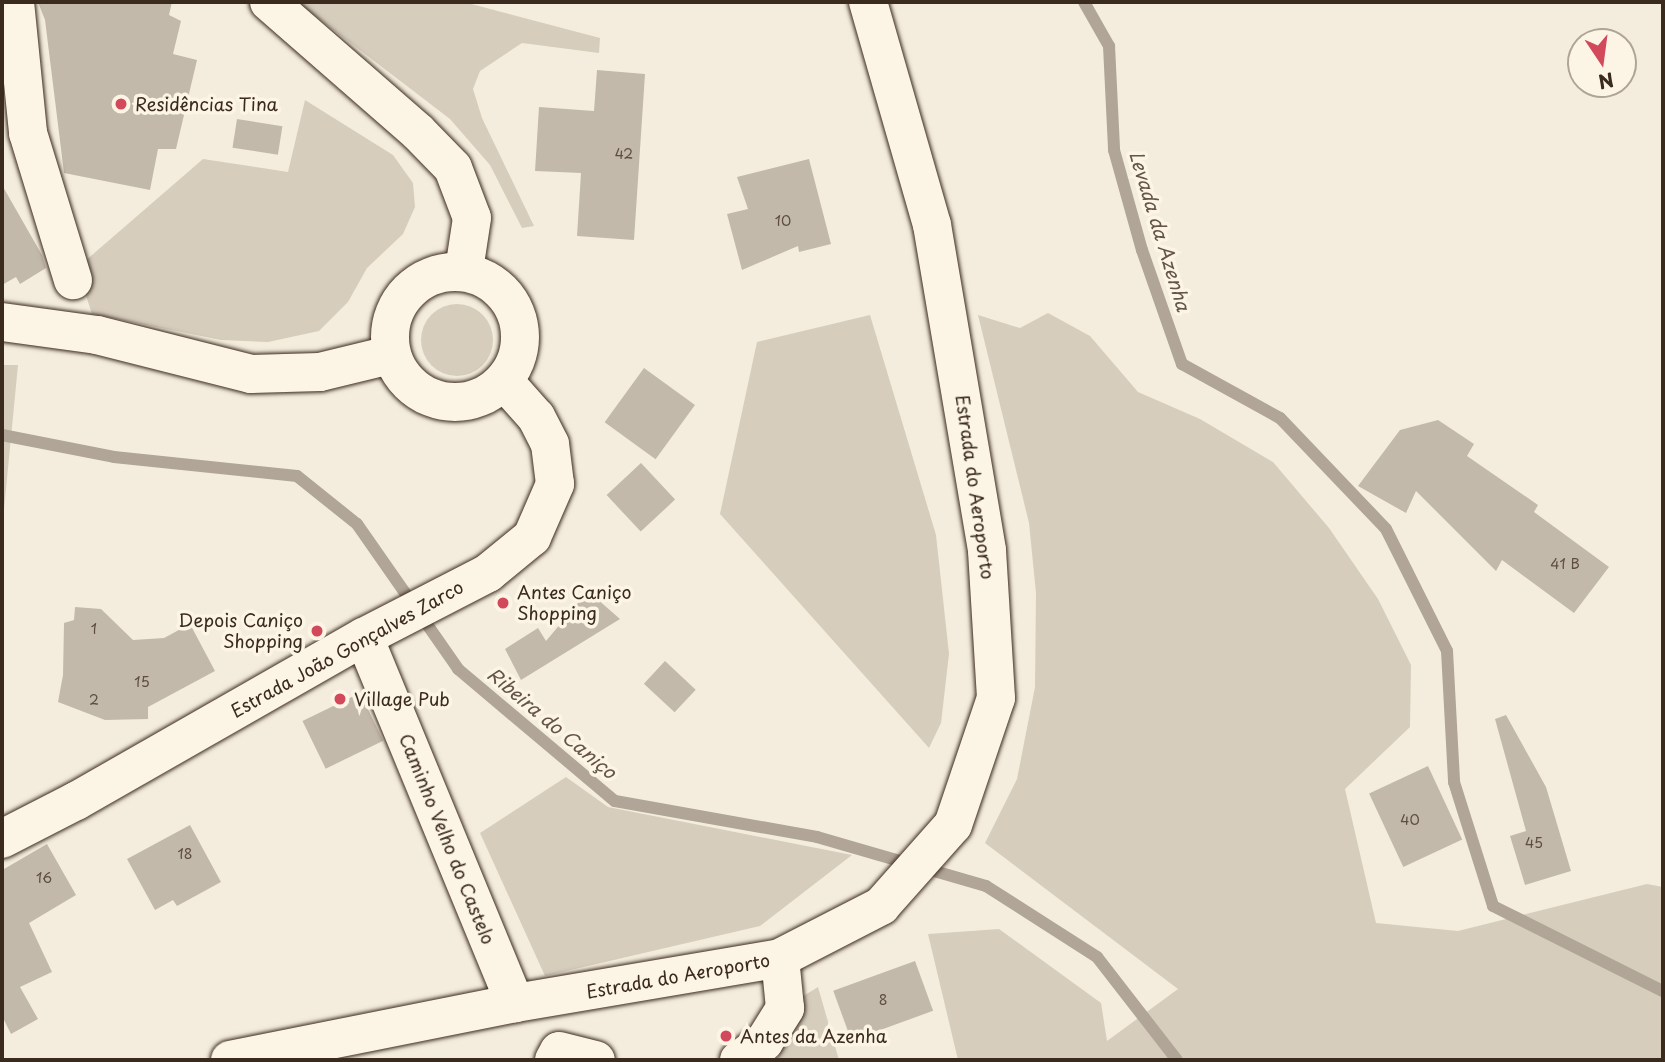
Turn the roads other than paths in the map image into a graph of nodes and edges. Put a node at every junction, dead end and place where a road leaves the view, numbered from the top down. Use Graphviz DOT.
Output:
graph roads {
  1 [pos="15,2"];
  2 [pos="269,2"];
  3 [pos="868,2"];
  4 [pos="464,270"];
  5 [pos="73,280"];
  6 [pos="2,322"];
  7 [pos="390,355"];
  8 [pos="503,381"];
  9 [pos="364,637"];
  10 [pos="2,839"];
  11 [pos="779,958"];
  12 [pos="515,1003"];
  13 [pos="230,1060"];
  14 [pos="554,1060"];
  15 [pos="596,1060"];
  16 [pos="739,1060"];
  1 -- 5 [label="street"];
  2 -- 4 [label="street"];
  3 -- 11 [label="street, Estrada do Aeroporto"];
  4 -- 7 [label="street"];
  4 -- 8 [label="street"];
  6 -- 7 [label="street"];
  7 -- 8 [label="street"];
  8 -- 9 [label="street, Estrada João Gonçalves Zarco"];
  9 -- 10 [label="street, Estrada João Gonçalves Zarco"];
  9 -- 12 [label="street, Caminho Velho do Castelo"];
  11 -- 12 [label="street, Estrada do Aeroporto"];
  11 -- 16 [label="street"];
  12 -- 13 [label="street, Estrada do Aeroporto"];
  14 -- 15 [label="street"];
}
